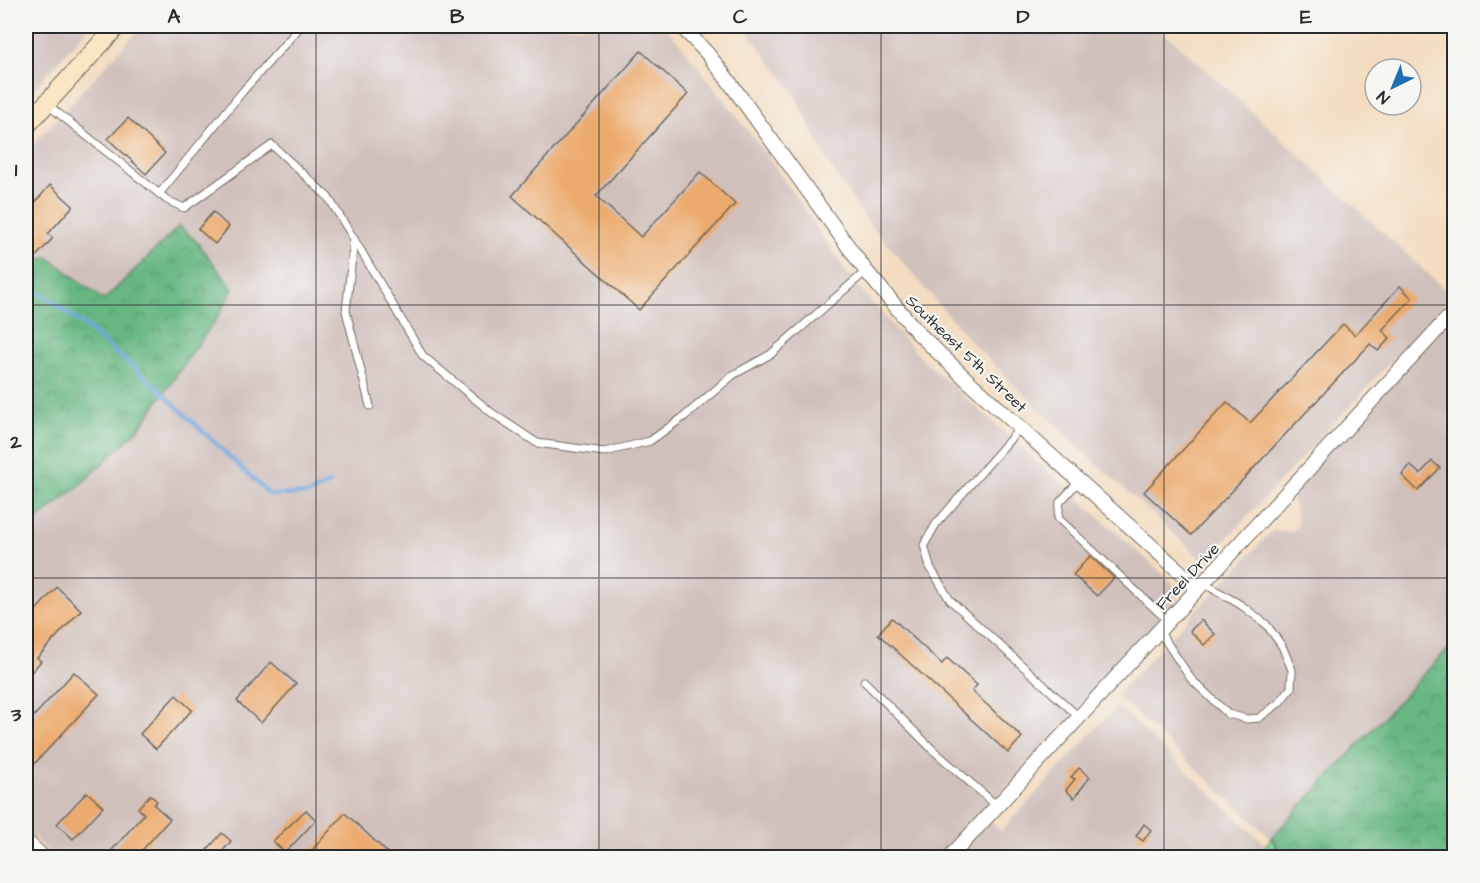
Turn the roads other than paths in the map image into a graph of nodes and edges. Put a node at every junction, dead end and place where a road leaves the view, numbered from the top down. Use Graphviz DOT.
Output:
graph roads {
  1 [pos="117,26"];
  2 [pos="301,26"];
  3 [pos="681,26"];
  4 [pos="46,103"];
  5 [pos="26,126"];
  6 [pos="159,194"];
  7 [pos="354,240"];
  8 [pos="866,271"];
  9 [pos="1448,318"];
  10 [pos="370,406"];
  11 [pos="1020,428"];
  12 [pos="1079,481"];
  13 [pos="1201,585"];
  14 [pos="1163,626"];
  15 [pos="864,681"];
  16 [pos="1079,717"];
  17 [pos="996,806"];
  18 [pos="26,841"];
  19 [pos="44,858"];
  20 [pos="949,858"];
  1 -- 4 [label="main road"];
  2 -- 6 [label="lane"];
  3 -- 8 [label="street, Southeast 5th Street"];
  4 -- 5 [label="main road"];
  4 -- 6 [label="lane"];
  6 -- 7 [label="lane"];
  7 -- 8 [label="lane"];
  7 -- 10 [label="lane"];
  8 -- 11 [label="street, Southeast 5th Street"];
  9 -- 13 [label="street, Freel Drive"];
  11 -- 12 [label="street, Southeast 5th Street"];
  11 -- 16 [label="lane"];
  12 -- 13 [label="street, Southeast 5th Street"];
  12 -- 14 [label="lane"];
  13 -- 14 [label="street, Freel Drive"];
  13 -- 14 [label="lane"];
  14 -- 16 [label="street, Freel Drive"];
  15 -- 17 [label="lane"];
  16 -- 17 [label="street, Freel Drive"];
  17 -- 20 [label="street, Freel Drive"];
  18 -- 19 [label="street"];
}
